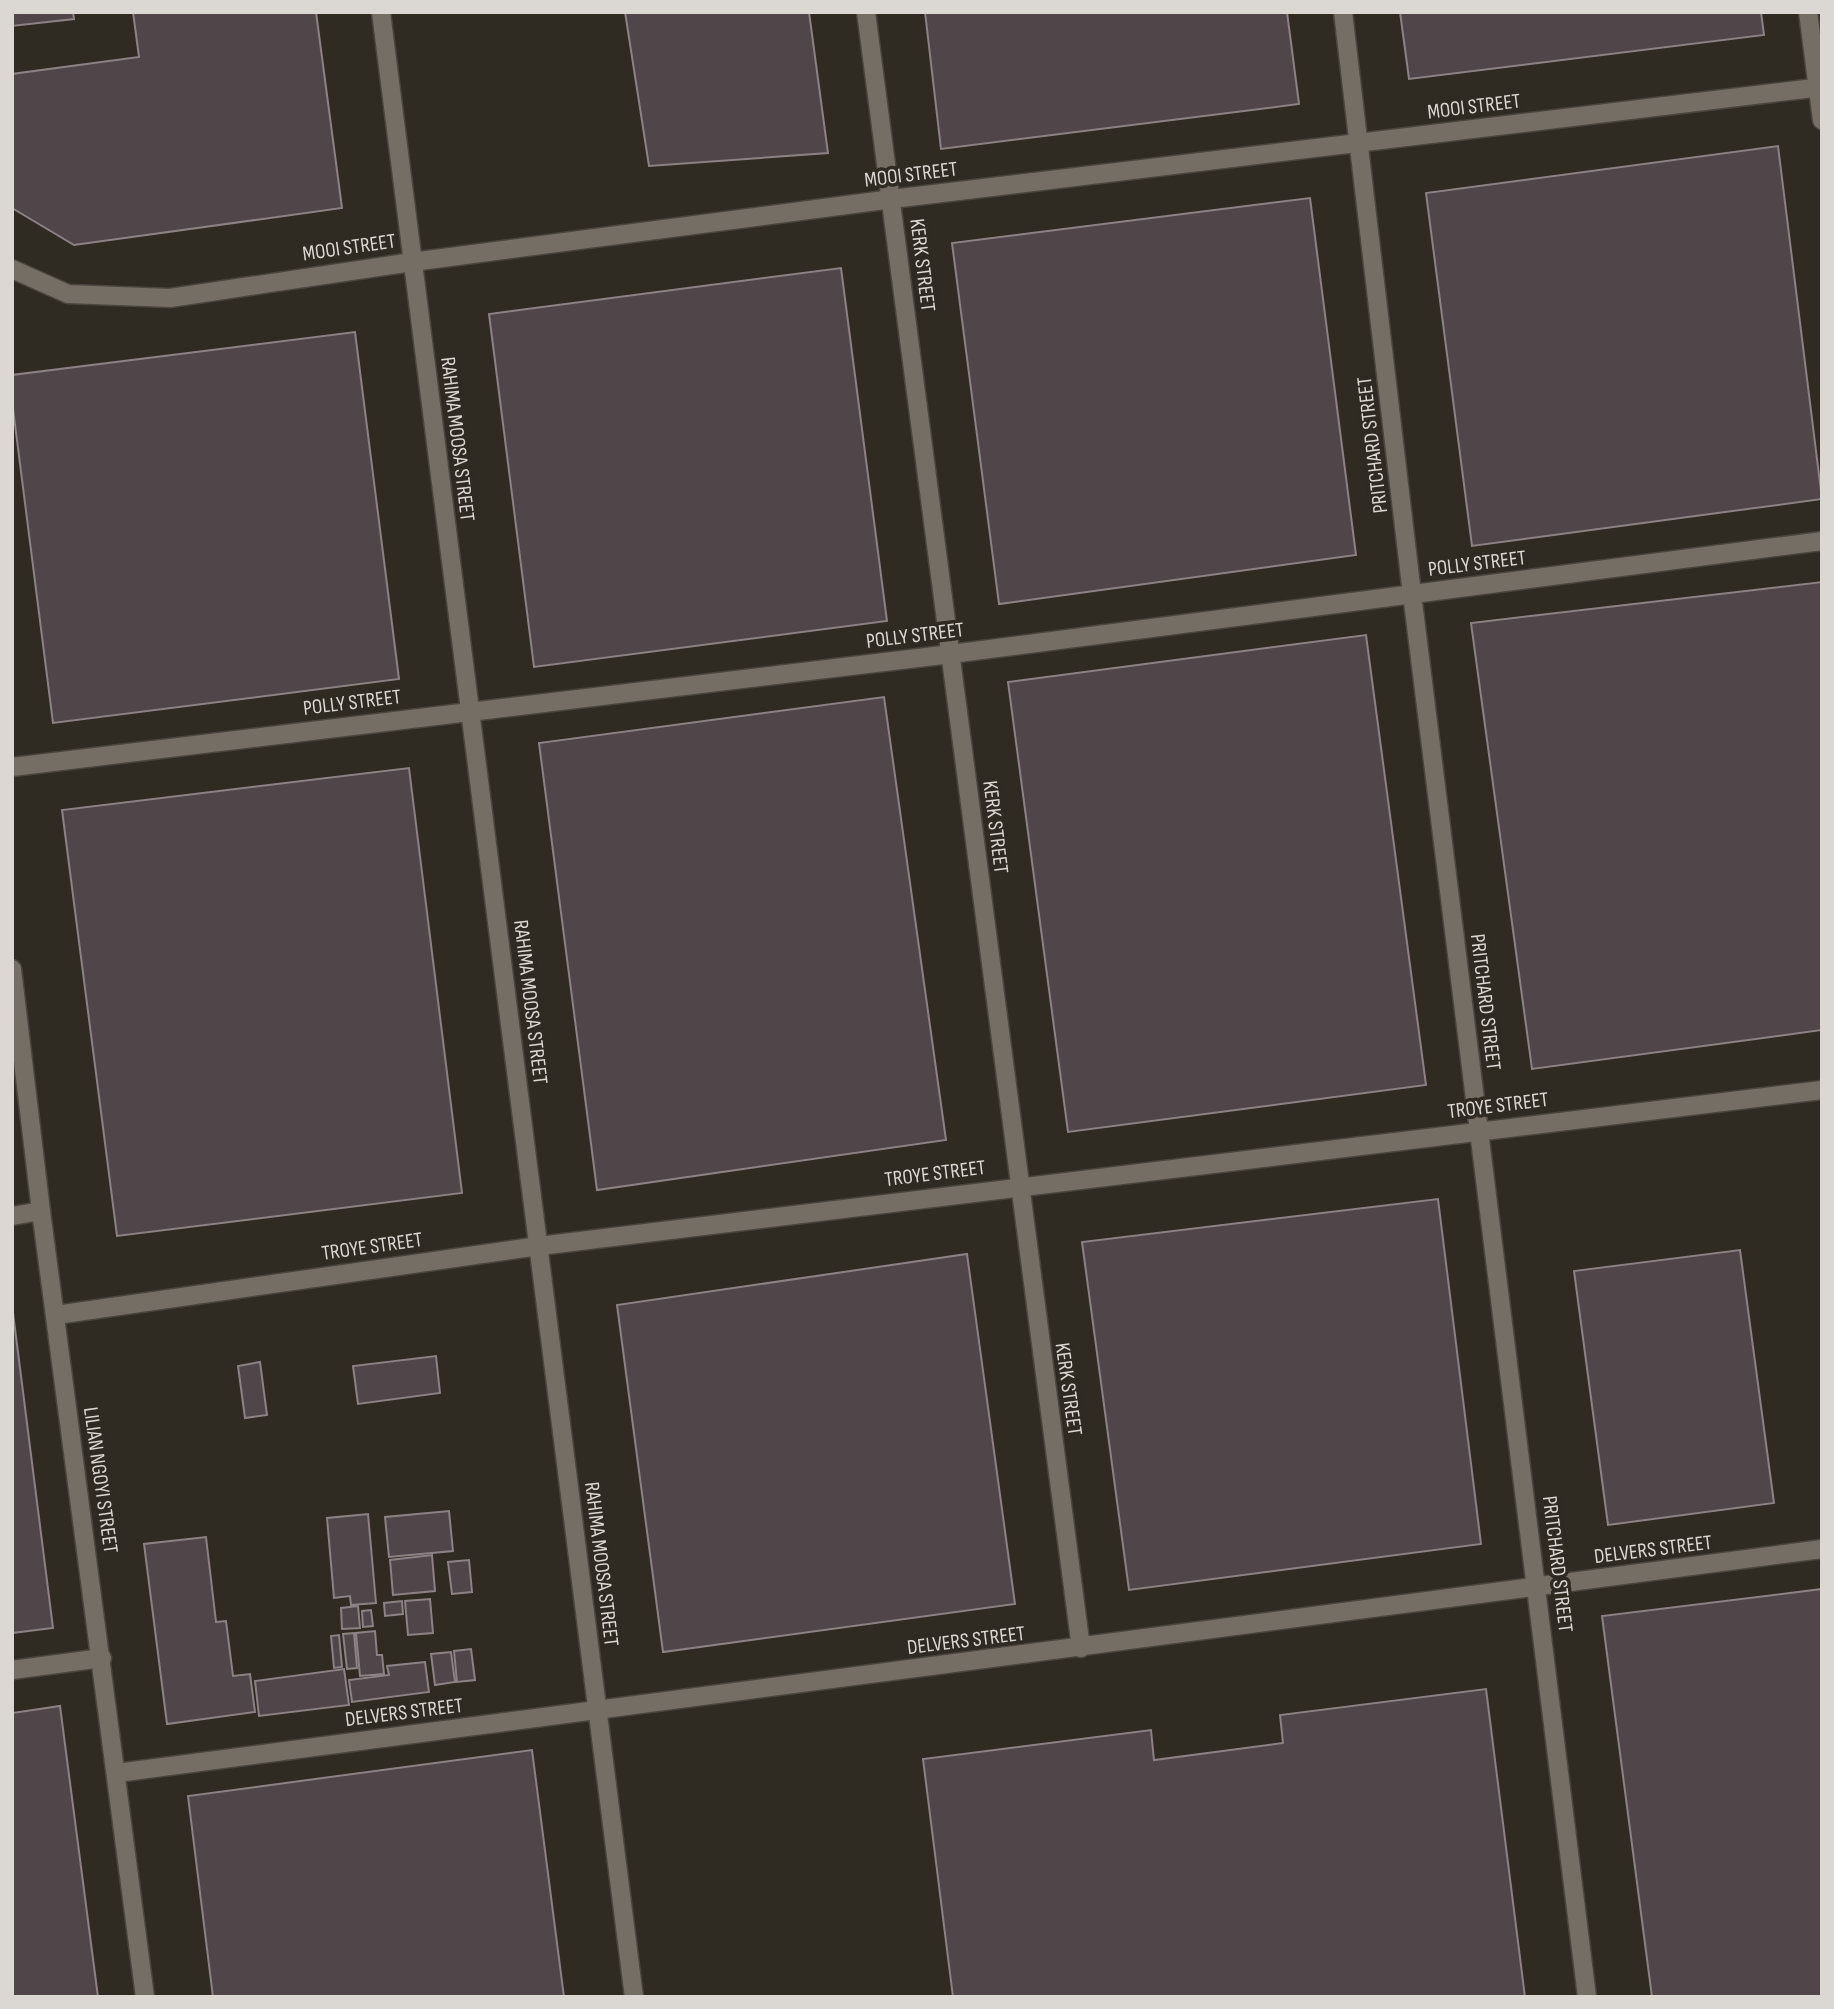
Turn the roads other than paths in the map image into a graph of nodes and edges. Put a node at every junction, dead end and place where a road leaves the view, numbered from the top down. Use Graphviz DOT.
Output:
graph roads {
  1 [pos="381,12"];
  2 [pos="866,12"];
  3 [pos="1343,12"];
  4 [pos="1808,12"];
  5 [pos="1820,87"];
  6 [pos="1822,120"];
  7 [pos="1360,143"];
  8 [pos="892,199"];
  9 [pos="412,261"];
  10 [pos="12,269"];
  11 [pos="1822,541"];
  12 [pos="1412,594"];
  13 [pos="951,654"];
  14 [pos="470,710"];
  15 [pos="12,767"];
  16 [pos="12,968"];
  17 [pos="1822,1090"];
  18 [pos="1479,1130"];
  19 [pos="1019,1186"];
  20 [pos="41,1211"];
  21 [pos="12,1216"];
  22 [pos="539,1246"];
  23 [pos="56,1315"];
  24 [pos="1822,1549"];
  25 [pos="1538,1587"];
  26 [pos="1081,1648"];
  27 [pos="102,1658"];
  28 [pos="12,1670"];
  29 [pos="598,1710"];
  30 [pos="117,1773"];
  31 [pos="145,1997"];
  32 [pos="634,1997"];
  33 [pos="1587,1997"];
  1 -- 9 [label="street, RAHIMA MOOSA STREET"];
  2 -- 8 [label="street, KERK STREET"];
  3 -- 7 [label="street, PRITCHARD STREET"];
  4 -- 5 [label="street"];
  5 -- 6 [label="street"];
  5 -- 7 [label="street, MOOI STREET"];
  7 -- 8 [label="street, MOOI STREET"];
  7 -- 12 [label="street, PRITCHARD STREET"];
  8 -- 9 [label="street, MOOI STREET"];
  8 -- 13 [label="street, KERK STREET"];
  9 -- 10 [label="street, MOOI STREET"];
  9 -- 14 [label="street, RAHIMA MOOSA STREET"];
  11 -- 12 [label="street, POLLY STREET"];
  12 -- 13 [label="street, POLLY STREET"];
  12 -- 18 [label="street, PRITCHARD STREET"];
  13 -- 14 [label="street, POLLY STREET"];
  13 -- 19 [label="street, KERK STREET"];
  14 -- 15 [label="street, POLLY STREET"];
  14 -- 22 [label="street, RAHIMA MOOSA STREET"];
  16 -- 20 [label="street, LILIAN NGOYI STREET"];
  17 -- 18 [label="street, TROYE STREET"];
  18 -- 19 [label="street, TROYE STREET"];
  18 -- 25 [label="street, PRITCHARD STREET"];
  19 -- 22 [label="street, TROYE STREET"];
  19 -- 26 [label="street, KERK STREET"];
  20 -- 21 [label="street"];
  20 -- 23 [label="street, LILIAN NGOYI STREET"];
  22 -- 23 [label="street, TROYE STREET"];
  22 -- 29 [label="street, RAHIMA MOOSA STREET"];
  23 -- 27 [label="street, LILIAN NGOYI STREET"];
  24 -- 25 [label="street, DELVERS STREET"];
  25 -- 26 [label="street, DELVERS STREET"];
  25 -- 33 [label="street, PRITCHARD STREET"];
  26 -- 29 [label="street, DELVERS STREET"];
  27 -- 28 [label="street"];
  27 -- 30 [label="street, LILIAN NGOYI STREET"];
  29 -- 30 [label="street, DELVERS STREET"];
  29 -- 32 [label="street, RAHIMA MOOSA STREET"];
  30 -- 31 [label="street, LILIAN NGOYI STREET"];
}
